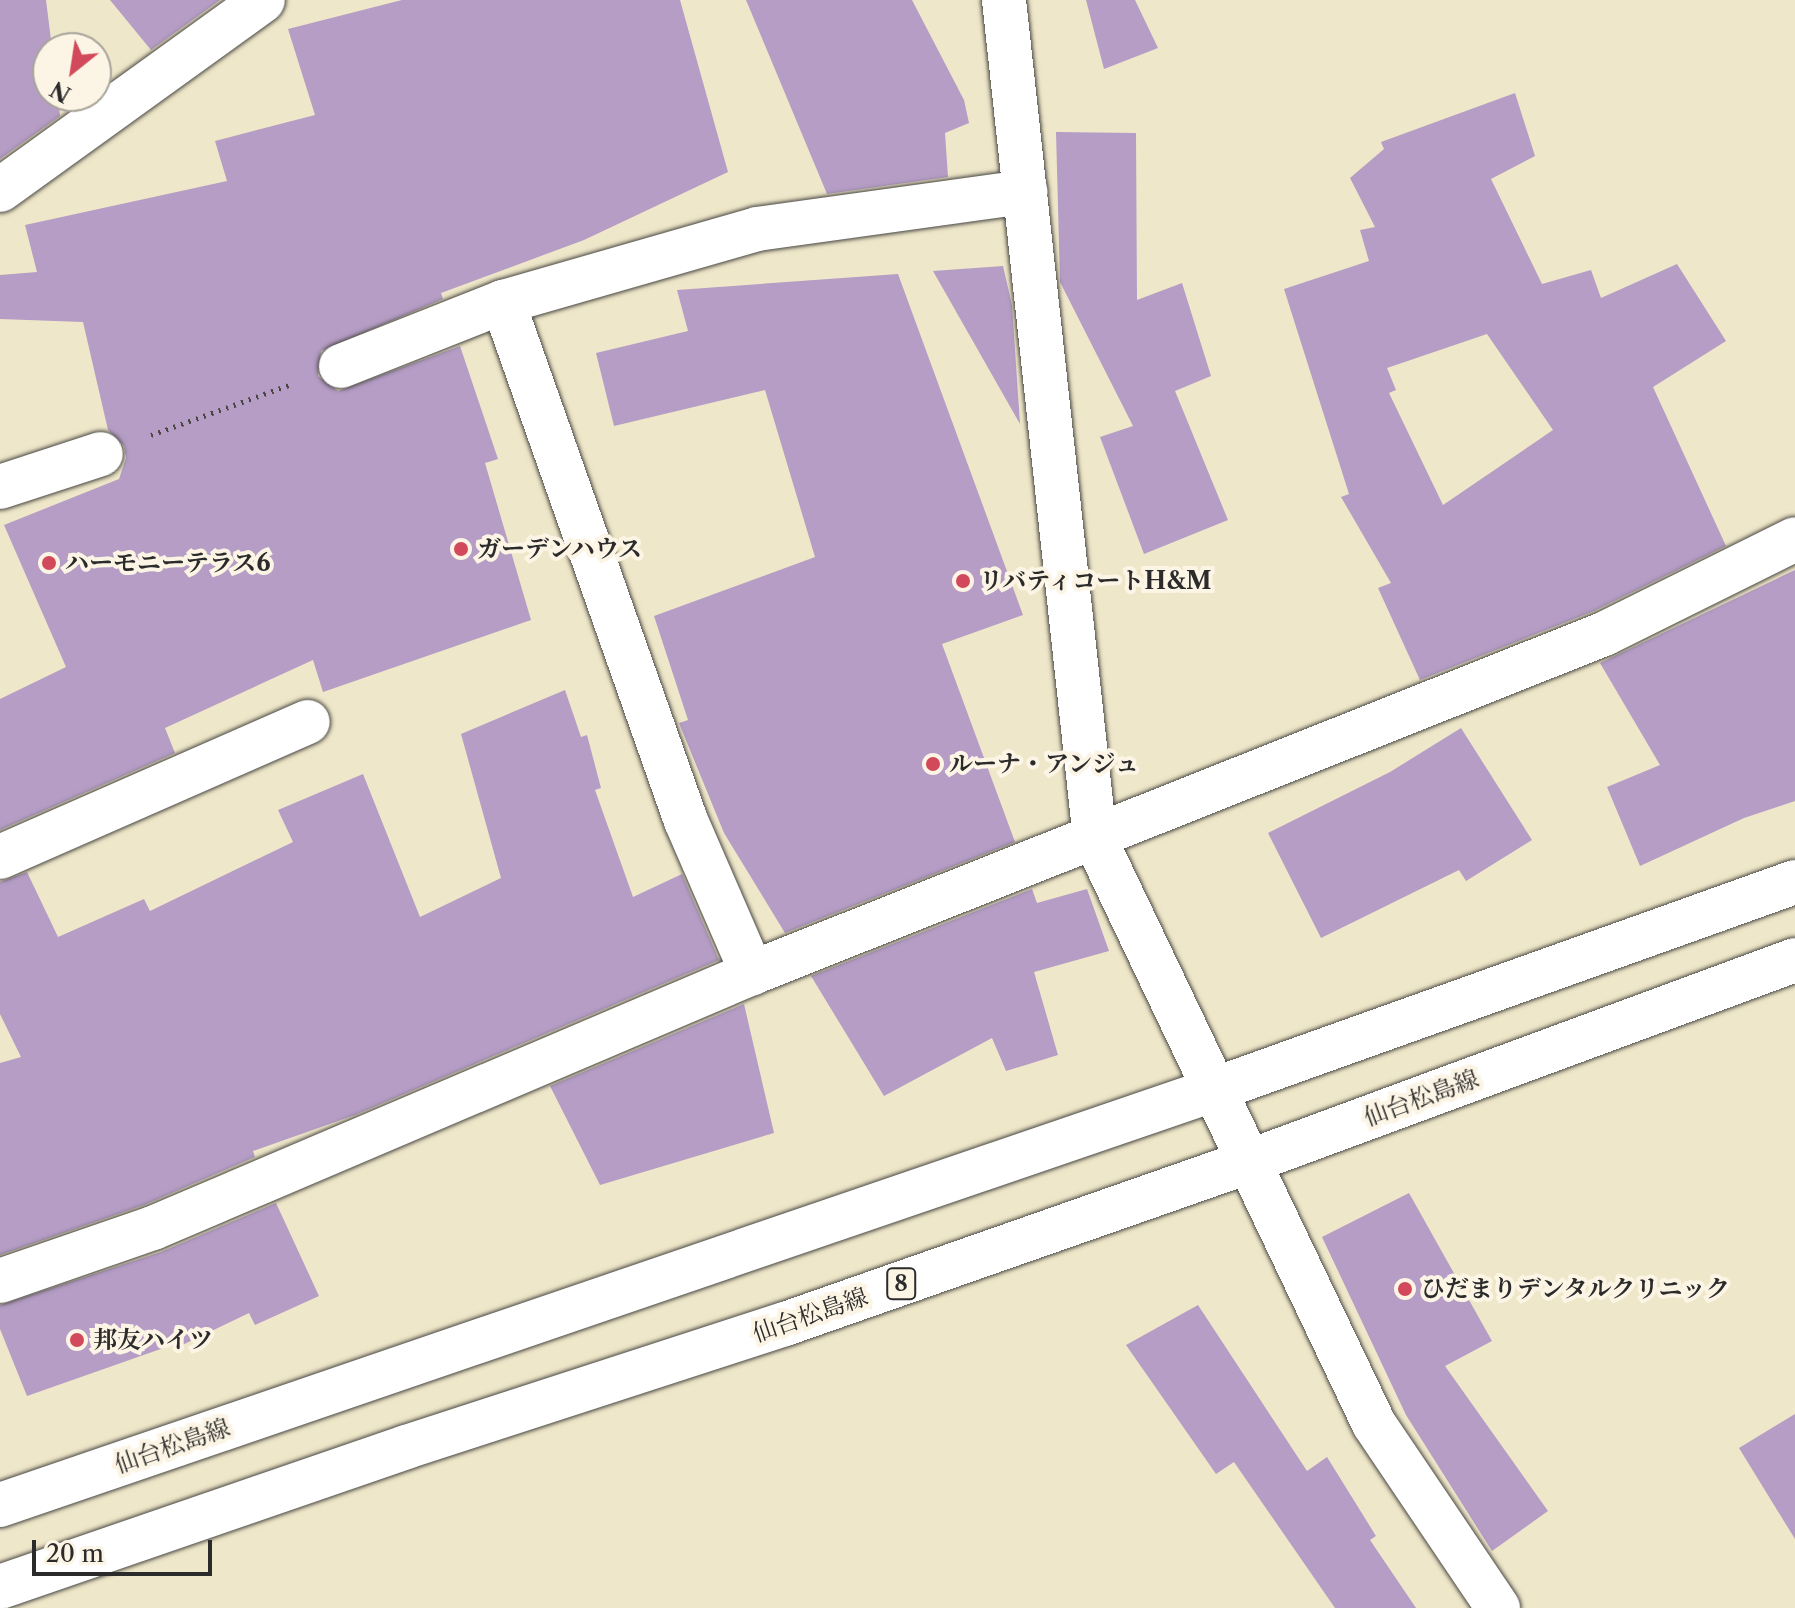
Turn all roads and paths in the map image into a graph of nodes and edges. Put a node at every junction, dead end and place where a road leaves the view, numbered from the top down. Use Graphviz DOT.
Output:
graph roads {
  1 [pos="263,0"];
  2 [pos="1004,0"];
  3 [pos="0,190"];
  4 [pos="1025,192"];
  5 [pos="503,302"];
  6 [pos="341,366"];
  7 [pos="101,454"];
  8 [pos="0,487"];
  9 [pos="1795,539"];
  10 [pos="308,722"];
  11 [pos="1095,839"];
  12 [pos="0,857"];
  13 [pos="1795,882"];
  14 [pos="1795,960"];
  15 [pos="752,973"];
  16 [pos="1213,1090"];
  17 [pos="1248,1162"];
  18 [pos="0,1281"];
  19 [pos="0,1505"];
  20 [pos="0,1587"];
  21 [pos="1498,1608"];
  1 -- 3 [label="street"];
  2 -- 4 [label="street"];
  4 -- 5 [label="street"];
  4 -- 11 [label="street"];
  5 -- 6 [label="street"];
  5 -- 15 [label="street"];
  6 -- 7 [label="path"];
  7 -- 8 [label="street"];
  9 -- 11 [label="street"];
  10 -- 12 [label="street"];
  11 -- 15 [label="street"];
  11 -- 16 [label="street"];
  13 -- 16 [label="street, 仙台松島線"];
  14 -- 17 [label="street, 仙台松島線 / 8"];
  15 -- 18 [label="street"];
  16 -- 17 [label="street"];
  16 -- 19 [label="street, 仙台松島線"];
  17 -- 20 [label="street, 仙台松島線 / 8"];
  17 -- 21 [label="street"];
}
